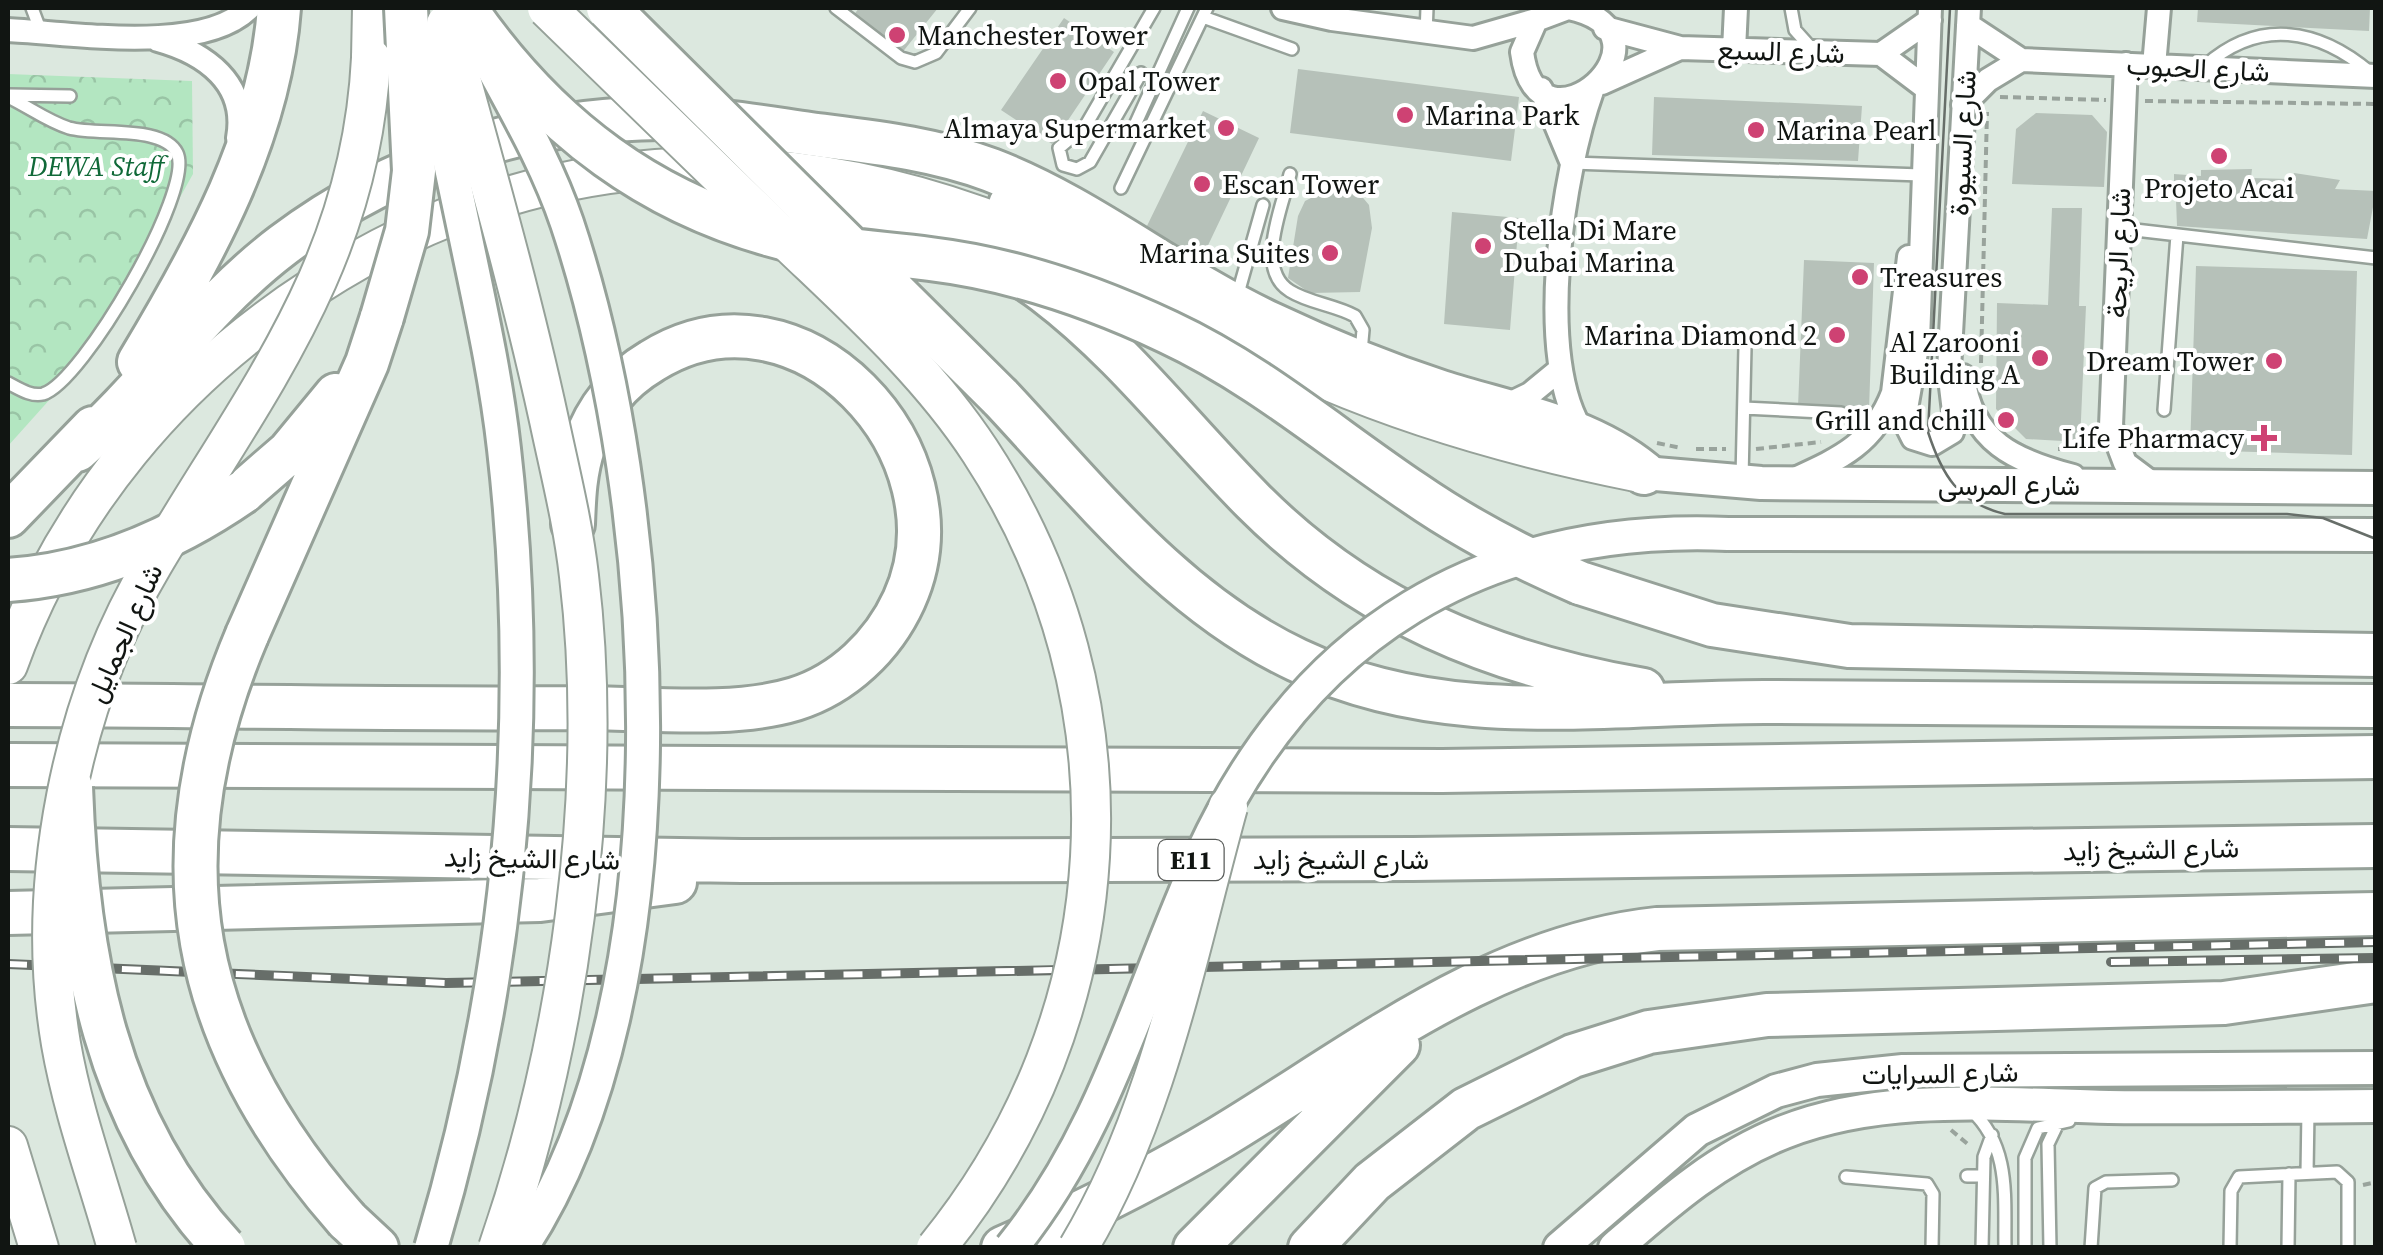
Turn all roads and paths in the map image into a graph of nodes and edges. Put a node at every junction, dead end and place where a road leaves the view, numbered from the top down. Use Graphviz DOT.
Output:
graph roads {
  1 [pos="32,8"];
  2 [pos="249,8"];
  3 [pos="279,8"];
  4 [pos="372,8"];
  5 [pos="408,8"];
  6 [pos="546,8"];
  7 [pos="608,8"];
  8 [pos="836,8"];
  9 [pos="970,8"];
  10 [pos="1154,8"];
  11 [pos="1188,8"];
  12 [pos="1283,8"];
  13 [pos="1427,8"];
  14 [pos="1736,8"];
  15 [pos="1791,8"];
  16 [pos="2158,8"];
  17 [pos="1557,10"];
  18 [pos="454,12"];
  19 [pos="1205,12"];
  20 [pos="1930,14"];
  21 [pos="1969,16"];
  22 [pos="1597,18"];
  23 [pos="8,30"];
  24 [pos="40,32"];
  25 [pos="1426,34"];
  26 [pos="144,36"];
  27 [pos="1472,38"];
  28 [pos="1680,48"];
  29 [pos="1292,49"];
  30 [pos="1734,50"];
  31 [pos="1816,52"];
  32 [pos="1881,54"];
  33 [pos="2021,60"];
  34 [pos="1524,64"];
  35 [pos="2126,64"];
  36 [pos="2154,66"];
  37 [pos="2203,68"];
  38 [pos="1141,73"];
  39 [pos="2375,76"];
  40 [pos="1597,87"];
  41 [pos="1926,88"];
  42 [pos="1540,89"];
  43 [pos="8,96"];
  44 [pos="70,96"];
  45 [pos="2124,100"];
  46 [pos="2376,104"];
  47 [pos="1964,105"];
  48 [pos="1134,125"];
  49 [pos="1072,136"];
  50 [pos="852,139"];
  51 [pos="1090,162"];
  52 [pos="1572,163"];
  53 [pos="730,165"];
  54 [pos="1290,174"];
  55 [pos="1921,185"];
  56 [pos="1121,188"];
  57 [pos="225,202"];
  58 [pos="1263,205"];
  59 [pos="2118,228"];
  60 [pos="2177,235"];
  61 [pos="2376,258"];
  62 [pos="1088,261"];
  63 [pos="1955,279"];
  64 [pos="1234,307"];
  65 [pos="382,317"];
  66 [pos="1745,347"];
  67 [pos="1360,361"];
  68 [pos="1558,370"];
  69 [pos="1980,375"];
  70 [pos="8,383"];
  71 [pos="1744,408"];
  72 [pos="1497,409"];
  73 [pos="2164,410"];
  74 [pos="1842,412"];
  75 [pos="1836,435"];
  76 [pos="1586,436"];
  77 [pos="2044,449"];
  78 [pos="2078,449"];
  79 [pos="77,450"];
  80 [pos="1645,457"];
  81 [pos="1742,482"];
  82 [pos="1788,482"];
  83 [pos="2106,484"];
  84 [pos="2153,484"];
  85 [pos="2375,488"];
  86 [pos="8,516"];
  87 [pos="572,528"];
  88 [pos="2376,535"];
  89 [pos="8,580"];
  90 [pos="12,652"];
  91 [pos="2376,656"];
  92 [pos="2376,690"];
  93 [pos="1758,702"];
  94 [pos="2244,704"];
  95 [pos="8,705"];
  96 [pos="2376,706"];
  97 [pos="2376,758"];
  98 [pos="8,764"];
  99 [pos="71,786"];
  100 [pos="1228,807"];
  101 [pos="2376,846"];
  102 [pos="8,849"];
  103 [pos="742,861"];
  104 [pos="8,913"];
  105 [pos="2376,914"];
  106 [pos="2376,981"];
  107 [pos="1447,1001"];
  108 [pos="2376,1068"];
  109 [pos="2037,1070"];
  110 [pos="1964,1104"];
  111 [pos="2376,1106"];
  112 [pos="2308,1107"];
  113 [pos="2048,1113"];
  114 [pos="1992,1135"];
  115 [pos="8,1146"];
  116 [pos="2306,1173"];
  117 [pos="2289,1174"];
  118 [pos="1968,1176"];
  119 [pos="1983,1176"];
  120 [pos="1846,1178"];
  121 [pos="2172,1180"];
  122 [pos="1967,1227"];
  123 [pos="1982,1227"];
  124 [pos="362,1234"];
  125 [pos="1617,1247"];
  126 [pos="40,1248"];
  127 [pos="118,1248"];
  128 [pos="224,1248"];
  129 [pos="431,1248"];
  130 [pos="498,1248"];
  131 [pos="522,1248"];
  132 [pos="936,1248"];
  133 [pos="1007,1248"];
  134 [pos="1078,1248"];
  135 [pos="1195,1248"];
  136 [pos="1310,1248"];
  137 [pos="1560,1248"];
  138 [pos="1932,1248"];
  139 [pos="1982,1248"];
  140 [pos="2004,1248"];
  141 [pos="2025,1248"];
  142 [pos="2050,1248"];
  143 [pos="2091,1248"];
  144 [pos="2230,1248"];
  145 [pos="2288,1248"];
  146 [pos="2348,1248"];
  1 -- 24 [label="lane"];
  2 -- 26 [label="street"];
  3 -- 57 [label="highway"];
  4 -- 99 [label="main road, شارع الجمايل, bridge"];
  5 -- 65 [label="highway, bridge"];
  5 -- 129 [label="main road, bridge"];
  6 -- 132 [label="main road, bridge"];
  7 -- 93 [label="highway, bridge"];
  8 -- 9 [label="lane"];
  10 -- 49 [label="lane"];
  11 -- 48 [label="lane"];
  12 -- 25 [label="street"];
  13 -- 25 [label="lane"];
  14 -- 30 [label="street"];
  15 -- 31 [label="lane"];
  16 -- 36 [label="street"];
  17 -- 22 [label="street"];
  17 -- 27 [label="street"];
  17 -- 34 [label="street"];
  18 -- 87 [label="main road, bridge"];
  18 -- 91 [label="highway, bridge"];
  18 -- 131 [label="main road, bridge"];
  19 -- 29 [label="lane"];
  19 -- 56 [label="lane"];
  20 -- 32 [label="street, شارع السبع"];
  20 -- 41 [label="street, شارع السيورة"];
  21 -- 33 [label="street"];
  21 -- 47 [label="street, شارع السيورة"];
  22 -- 28 [label="street, شارع السبع"];
  22 -- 40 [label="street"];
  23 -- 24 [label="street"];
  24 -- 26 [label="street"];
  25 -- 27 [label="street"];
  26 -- 57 [label="street"];
  27 -- 34 [label="street"];
  28 -- 30 [label="street, شارع السبع"];
  28 -- 40 [label="street, شارع السبع"];
  30 -- 31 [label="street, شارع السبع"];
  31 -- 32 [label="street, شارع السبع"];
  32 -- 41 [label="street, شارع السبع"];
  33 -- 35 [label="street, شارع الحبوب"];
  33 -- 47 [label="street"];
  34 -- 42 [label="street"];
  35 -- 36 [label="street, شارع الحبوب"];
  35 -- 45 [label="street, شارع الريحة"];
  36 -- 37 [label="street, شارع الحبوب"];
  37 -- 39 [label="street, شارع الحبوب"];
  37 -- 39 [label="lane"];
  38 -- 51 [label="lane"];
  40 -- 42 [label="street"];
  40 -- 52 [label="street"];
  41 -- 55 [label="street, شارع السيورة"];
  42 -- 52 [label="street"];
  43 -- 44 [label="lane"];
  43 -- 70 [label="lane"];
  45 -- 46 [label="path"];
  45 -- 59 [label="street, شارع الريحة"];
  45 -- 69 [label="path"];
  47 -- 63 [label="street, شارع السيورة"];
  49 -- 51 [label="lane"];
  49 -- 51 [label="lane"];
  50 -- 62 [label="highway"];
  50 -- 64 [label="highway"];
  50 -- 79 [label="highway"];
  52 -- 55 [label="lane"];
  52 -- 68 [label="street"];
  53 -- 62 [label="main road"];
  53 -- 90 [label="main road"];
  53 -- 93 [label="highway"];
  54 -- 67 [label="lane"];
  55 -- 63 [label="street, شارع السيورة"];
  55 -- 82 [label="street, شارع السيورة"];
  57 -- 79 [label="highway"];
  58 -- 64 [label="lane"];
  59 -- 60 [label="lane"];
  59 -- 84 [label="street, شارع الريحة"];
  60 -- 61 [label="lane"];
  60 -- 73 [label="lane"];
  62 -- 80 [label="main road"];
  63 -- 83 [label="street, شارع السيورة"];
  64 -- 67 [label="highway"];
  65 -- 89 [label="highway, bridge"];
  65 -- 124 [label="highway, bridge"];
  66 -- 71 [label="lane"];
  67 -- 72 [label="highway"];
  68 -- 72 [label="street"];
  68 -- 76 [label="street"];
  71 -- 74 [label="lane"];
  71 -- 81 [label="lane"];
  72 -- 76 [label="highway"];
  75 -- 80 [label="path"];
  76 -- 80 [label="highway"];
  77 -- 78 [label="path"];
  79 -- 86 [label="highway"];
  80 -- 81 [label="main road, شارع المرسى"];
  81 -- 82 [label="main road, شارع المرسى"];
  82 -- 83 [label="main road, شارع المرسى"];
  83 -- 84 [label="main road, شارع المرسى"];
  84 -- 85 [label="main road, شارع المرسى"];
  87 -- 95 [label="highway, bridge"];
  87 -- 130 [label="main road, bridge"];
  88 -- 100 [label="main road, شارع المرسى, bridge"];
  92 -- 94 [label="highway"];
  93 -- 94 [label="highway"];
  94 -- 96 [label="highway"];
  97 -- 98 [label="highway"];
  99 -- 127 [label="main road, شارع الجمايل, bridge"];
  99 -- 128 [label="highway, bridge"];
  100 -- 133 [label="main road, شارع المرسى, bridge"];
  100 -- 134 [label="main road, bridge"];
  101 -- 103 [label="highway, شارع الشيخ زايد / E11"];
  102 -- 103 [label="highway, شارع الشيخ زايد / E11"];
  103 -- 104 [label="highway"];
  105 -- 107 [label="highway"];
  106 -- 136 [label="highway"];
  107 -- 133 [label="highway"];
  107 -- 135 [label="highway"];
  108 -- 109 [label="main road, شارع السرايات"];
  109 -- 113 [label="main road"];
  109 -- 137 [label="main road, شارع السرايات"];
  110 -- 113 [label="main road, شارع السرايات"];
  110 -- 114 [label="lane"];
  110 -- 125 [label="main road, شارع السرايات"];
  111 -- 112 [label="main road, شارع السرايات"];
  112 -- 113 [label="main road, شارع السرايات"];
  112 -- 116 [label="lane"];
  113 -- 141 [label="lane"];
  113 -- 142 [label="lane"];
  114 -- 119 [label="lane"];
  114 -- 140 [label="lane"];
  115 -- 126 [label="main road"];
  116 -- 117 [label="lane"];
  116 -- 146 [label="lane"];
  117 -- 144 [label="lane"];
  117 -- 145 [label="lane"];
  118 -- 119 [label="lane"];
  119 -- 123 [label="lane"];
  120 -- 138 [label="lane"];
  121 -- 143 [label="lane"];
  122 -- 123 [label="lane"];
  123 -- 139 [label="lane"];
}
